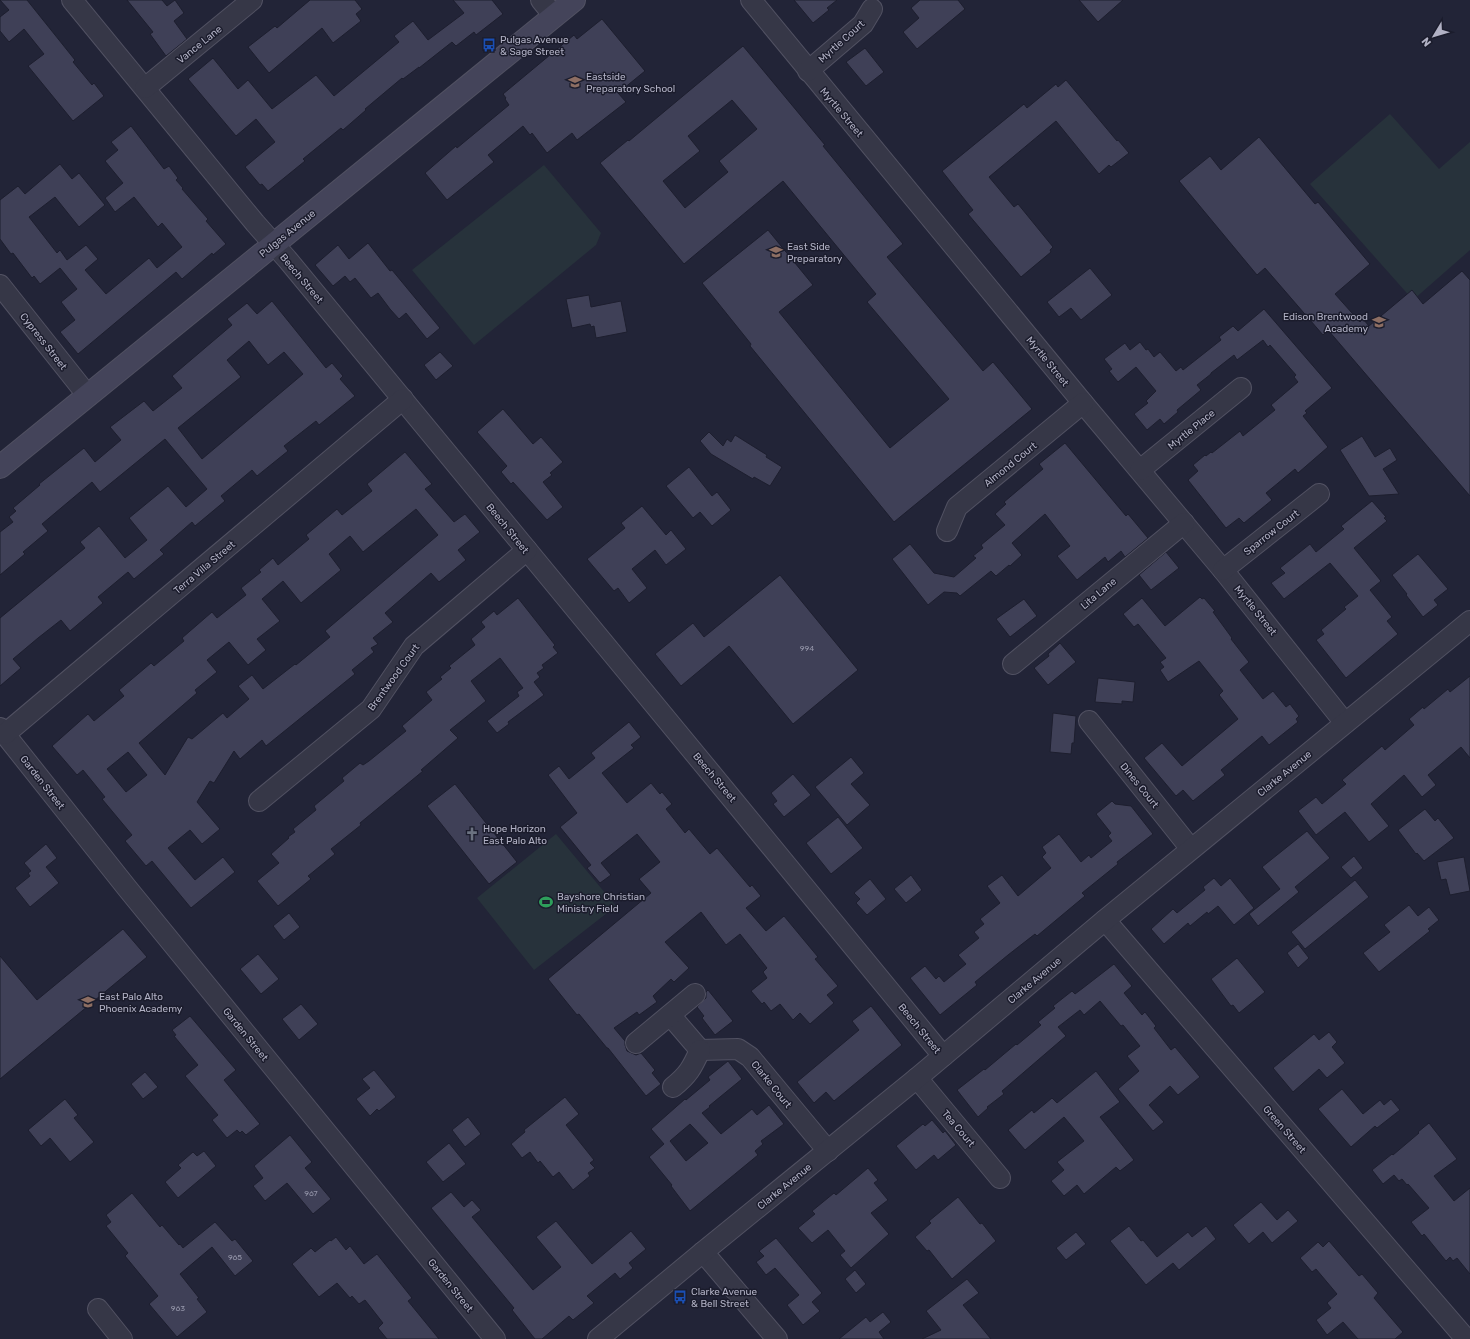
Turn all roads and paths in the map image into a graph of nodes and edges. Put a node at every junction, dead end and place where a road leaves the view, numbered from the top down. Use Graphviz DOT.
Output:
graph roads {
  1 [pos="72,0"];
  2 [pos="252,0"];
  3 [pos="574,0"];
  4 [pos="751,0"];
  5 [pos="548,8"];
  6 [pos="872,9"];
  7 [pos="808,71"];
  8 [pos="145,88"];
  9 [pos="273,244"];
  10 [pos="0,285"];
  11 [pos="1241,388"];
  12 [pos="88,396"];
  13 [pos="403,400"];
  14 [pos="1083,403"];
  15 [pos="0,467"];
  16 [pos="1140,470"];
  17 [pos="1320,494"];
  18 [pos="1184,523"];
  19 [pos="947,531"];
  20 [pos="527,550"];
  21 [pos="1224,570"];
  22 [pos="1470,621"];
  23 [pos="1013,664"];
  24 [pos="1089,721"];
  25 [pos="1345,723"];
  26 [pos="2,731"];
  27 [pos="259,801"];
  28 [pos="1191,849"];
  29 [pos="1105,920"];
  30 [pos="694,994"];
  31 [pos="670,1015"];
  32 [pos="636,1043"];
  33 [pos="700,1050"];
  34 [pos="943,1056"];
  35 [pos="917,1078"];
  36 [pos="673,1087"];
  37 [pos="828,1151"];
  38 [pos="1000,1178"];
  39 [pos="703,1252"];
  40 [pos="98,1309"];
  41 [pos="122,1339"];
  42 [pos="495,1339"];
  43 [pos="598,1339"];
  44 [pos="777,1339"];
  45 [pos="1466,1339"];
  1 -- 8 [label="street, Beech Street"];
  2 -- 8 [label="street, Vance Lane"];
  3 -- 5 [label="street, Pulgas Avenue"];
  4 -- 7 [label="street, Myrtle Street"];
  5 -- 9 [label="street, Pulgas Avenue"];
  6 -- 7 [label="street, Myrtle Court"];
  7 -- 14 [label="street, Myrtle Street"];
  8 -- 9 [label="street, Beech Street"];
  9 -- 12 [label="street, Pulgas Avenue"];
  9 -- 13 [label="street, Beech Street"];
  10 -- 12 [label="street, Cypress Street"];
  11 -- 16 [label="street, Myrtle Place"];
  12 -- 15 [label="street, Pulgas Avenue"];
  13 -- 20 [label="street, Beech Street"];
  13 -- 26 [label="street, Terra Villa Street"];
  14 -- 16 [label="street, Myrtle Street"];
  14 -- 19 [label="street, Almond Court"];
  16 -- 18 [label="street, Myrtle Street"];
  17 -- 21 [label="street, Sparrow Court"];
  18 -- 21 [label="street, Myrtle Street"];
  18 -- 23 [label="street, Lita Lane"];
  20 -- 27 [label="street, Brentwood Court"];
  20 -- 34 [label="street, Beech Street"];
  21 -- 25 [label="street, Myrtle Street"];
  22 -- 25 [label="street, Clarke Avenue"];
  24 -- 28 [label="street, Dines Court"];
  25 -- 28 [label="street, Clarke Avenue"];
  26 -- 42 [label="street, Garden Street"];
  28 -- 29 [label="street, Clarke Avenue"];
  29 -- 34 [label="street, Clarke Avenue"];
  29 -- 45 [label="street, Green Street"];
  30 -- 31 [label="street"];
  31 -- 32 [label="street"];
  31 -- 33 [label="street"];
  33 -- 36 [label="street"];
  33 -- 37 [label="street, Clarke Court"];
  34 -- 35 [label="street, Clarke Avenue"];
  35 -- 37 [label="street, Clarke Avenue"];
  35 -- 38 [label="street, Tea Court"];
  37 -- 39 [label="street, Clarke Avenue"];
  39 -- 43 [label="street, Clarke Avenue"];
  39 -- 44 [label="street"];
  40 -- 41 [label="street"];
}
